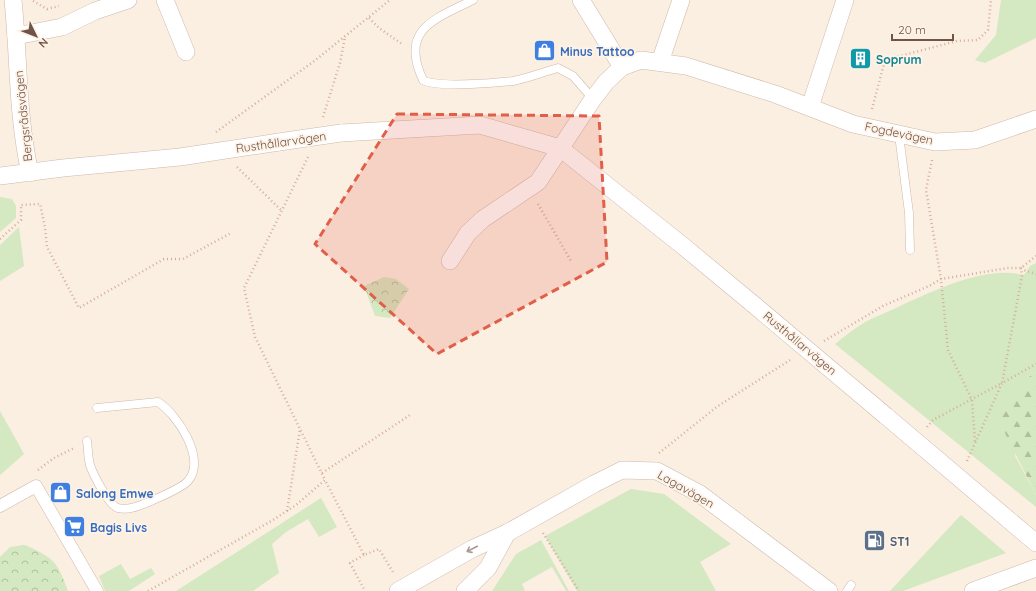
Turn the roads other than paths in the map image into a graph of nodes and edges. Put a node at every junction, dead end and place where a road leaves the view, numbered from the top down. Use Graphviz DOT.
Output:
graph roads {
  1 [pos="13,0"];
  2 [pos="128,0"];
  3 [pos="165,0"];
  4 [pos="473,0"];
  5 [pos="682,0"];
  6 [pos="845,0"];
  7 [pos="584,2"];
  8 [pos="16,36"];
  9 [pos="186,52"];
  10 [pos="660,62"];
  11 [pos="622,67"];
  12 [pos="593,99"];
  13 [pos="810,107"];
  14 [pos="1036,119"];
  15 [pos="899,135"];
  16 [pos="560,148"];
  17 [pos="30,173"];
  18 [pos="0,176"];
  19 [pos="910,250"];
  20 [pos="450,261"];
  21 [pos="97,408"];
  22 [pos="87,441"];
  23 [pos="0,506"];
  24 [pos="507,532"];
  25 [pos="1036,543"];
  26 [pos="1036,568"];
  27 [pos="400,590"];
  28 [pos="96,591"];
  29 [pos="465,591"];
  30 [pos="829,591"];
  31 [pos="973,591"];
  1 -- 8 [label="street, Bergsrådsvägen"];
  2 -- 8 [label="street"];
  3 -- 9 [label="street"];
  4 -- 12 [label="lane"];
  5 -- 10 [label="street"];
  6 -- 13 [label="street"];
  7 -- 11 [label="street"];
  8 -- 17 [label="street, Bergsrådsvägen"];
  10 -- 11 [label="street, Fogdevägen"];
  10 -- 13 [label="street, Fogdevägen"];
  11 -- 12 [label="street, Fogdevägen"];
  12 -- 16 [label="street, Fogdevägen"];
  13 -- 15 [label="street, Fogdevägen"];
  14 -- 15 [label="street, Fogdevägen"];
  15 -- 19 [label="lane"];
  16 -- 17 [label="street, Rusthållarvägen, bridge"];
  16 -- 20 [label="street"];
  16 -- 25 [label="street, Rusthållarvägen, bridge"];
  17 -- 18 [label="street, Rusthållarvägen"];
  21 -- 22 [label="lane"];
  23 -- 28 [label="street"];
  24 -- 27 [label="street, Lagavägen, one-way"];
  24 -- 29 [label="street"];
  24 -- 30 [label="street, Lagavägen"];
  26 -- 31 [label="street"];
}
